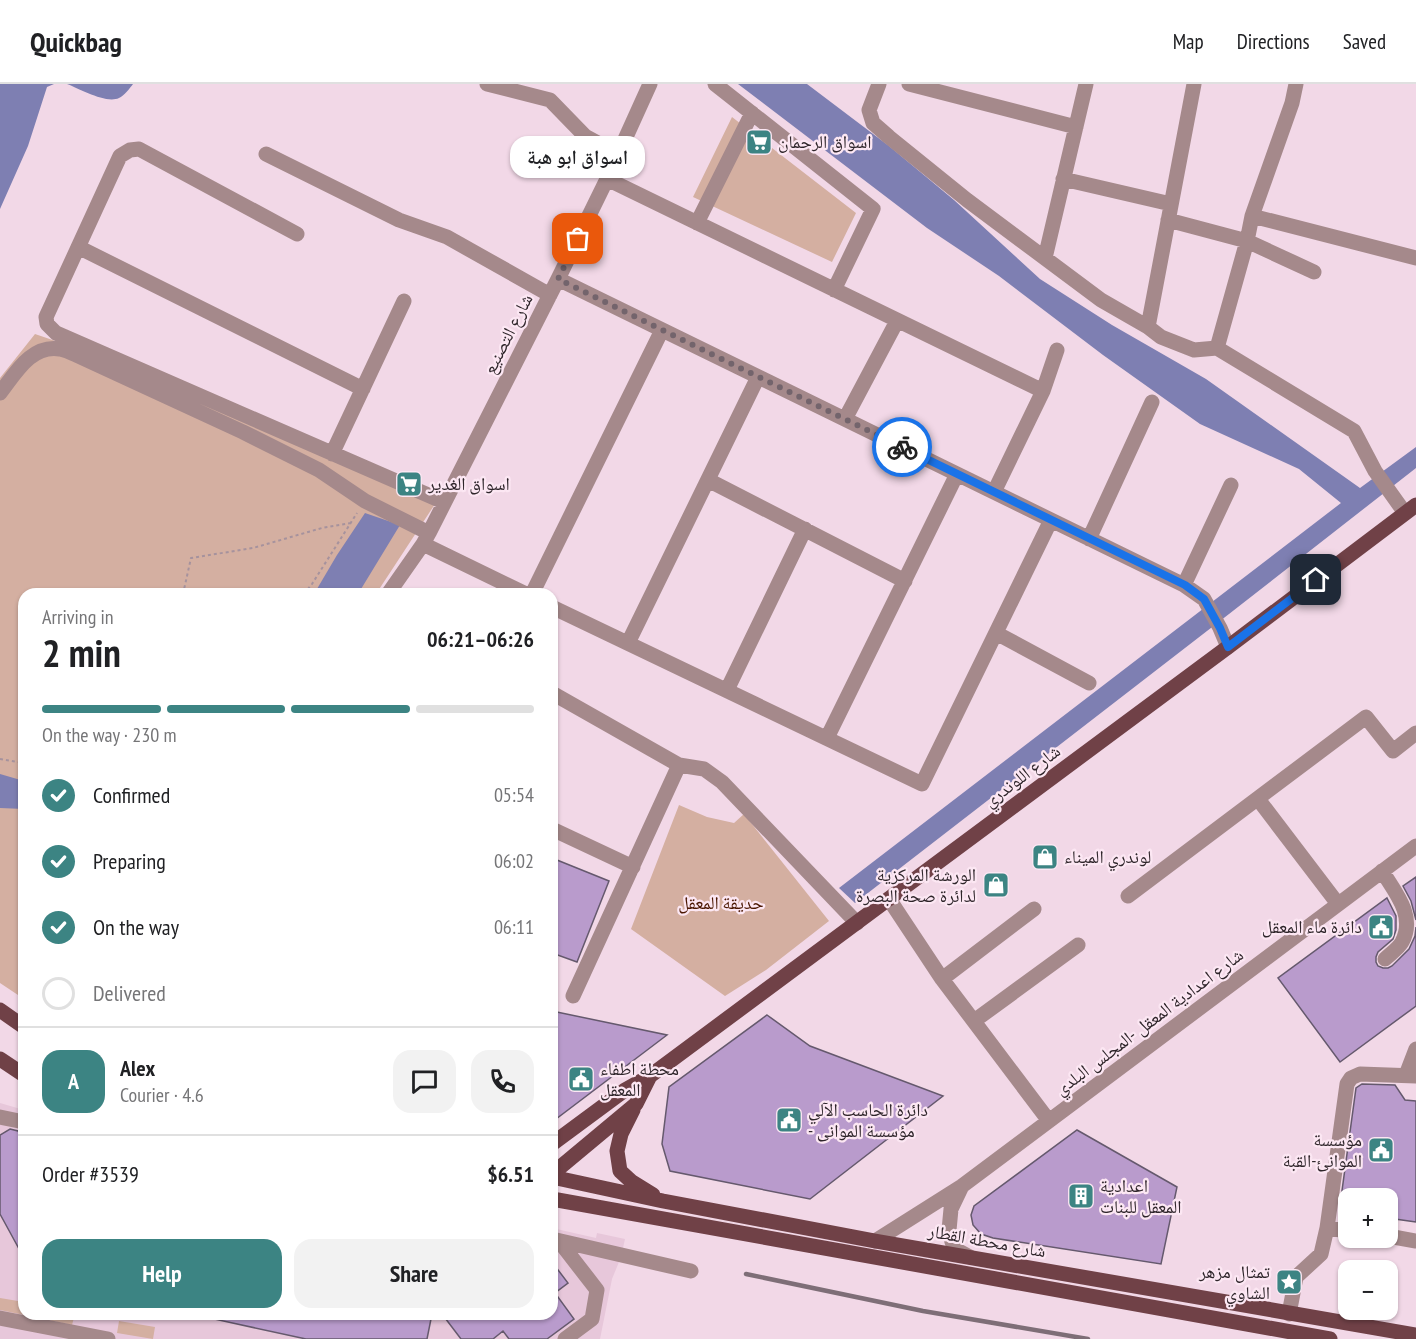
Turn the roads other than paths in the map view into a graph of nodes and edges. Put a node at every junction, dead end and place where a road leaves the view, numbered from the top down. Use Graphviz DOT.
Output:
graph roads {
  1 [pos="487,84"];
  2 [pos="650,84"];
  3 [pos="715,84"];
  4 [pos="879,84"];
  5 [pos="909,84"];
  6 [pos="1086,84"];
  7 [pos="1194,84"];
  8 [pos="1296,84"];
  9 [pos="752,113"];
  10 [pos="1076,127"];
  11 [pos="266,154"];
  12 [pos="618,154"];
  13 [pos="607,179"];
  14 [pos="1063,179"];
  15 [pos="1171,204"];
  16 [pos="1252,216"];
  17 [pos="1168,220"];
  18 [pos="697,223"];
  19 [pos="297,234"];
  20 [pos="1247,241"];
  21 [pos="78,248"];
  22 [pos="1045,258"];
  23 [pos="1416,258"];
  24 [pos="1314,272"];
  25 [pos="558,279"];
  26 [pos="834,290"];
  27 [pos="550,295"];
  28 [pos="404,302"];
  29 [pos="897,321"];
  30 [pos="1148,327"];
  31 [pos="662,330"];
  32 [pos="1217,348"];
  33 [pos="1057,350"];
  34 [pos="758,377"];
  35 [pos="363,389"];
  36 [pos="1043,391"];
  37 [pos="0,393"];
  38 [pos="1152,402"];
  39 [pos="845,419"];
  40 [pos="332,454"];
  41 [pos="957,474"];
  42 [pos="708,480"];
  43 [pos="1231,485"];
  44 [pos="993,492"];
  45 [pos="444,502"];
  46 [pos="1411,509"];
  47 [pos="1051,520"];
  48 [pos="805,529"];
  49 [pos="426,539"];
  50 [pos="1089,539"];
  51 [pos="905,580"];
  52 [pos="1185,585"];
  53 [pos="392,588"];
  54 [pos="515,588"];
  55 [pos="535,588"];
  56 [pos="558,610"];
  57 [pos="996,633"];
  58 [pos="628,643"];
  59 [pos="1228,647"];
  60 [pos="1089,683"];
  61 [pos="726,690"];
  62 [pos="558,696"];
  63 [pos="1416,733"];
  64 [pos="827,738"];
  65 [pos="679,765"];
  66 [pos="1258,799"];
  67 [pos="558,832"];
  68 [pos="1416,846"];
  69 [pos="633,867"];
  70 [pos="1382,871"];
  71 [pos="1128,896"];
  72 [pos="889,899"];
  73 [pos="1338,904"];
  74 [pos="1034,909"];
  75 [pos="856,923"];
  76 [pos="1078,945"];
  77 [pos="1385,959"];
  78 [pos="942,979"];
  79 [pos="573,996"];
  80 [pos="0,1011"];
  81 [pos="974,1021"];
  82 [pos="18,1023"];
  83 [pos="1416,1049"];
  84 [pos="0,1059"];
  85 [pos="18,1071"];
  86 [pos="1411,1075"];
  87 [pos="650,1076"];
  88 [pos="636,1104"];
  89 [pos="0,1117"];
  90 [pos="18,1121"];
  91 [pos="1049,1121"];
  92 [pos="558,1140"];
  93 [pos="558,1170"];
  94 [pos="558,1176"];
  95 [pos="962,1186"];
  96 [pos="558,1200"];
  97 [pos="663,1202"];
  98 [pos="1327,1228"];
  99 [pos="1338,1230"];
  100 [pos="1398,1238"];
  101 [pos="558,1240"];
  102 [pos="875,1241"];
  103 [pos="1416,1241"];
  104 [pos="558,1242"];
  105 [pos="972,1258"];
  106 [pos="692,1270"];
  107 [pos="1289,1314"];
  108 [pos="0,1318"];
  109 [pos="1416,1335"];
  110 [pos="108,1339"];
  111 [pos="566,1339"];
  112 [pos="1330,1339"];
  1 -- 12 [label="street"];
  2 -- 12 [label="street, شارع التصنيع"];
  3 -- 9 [label="street"];
  4 -- 22 [label="street"];
  5 -- 10 [label="street"];
  6 -- 10 [label="street"];
  7 -- 15 [label="street"];
  8 -- 16 [label="street"];
  9 -- 18 [label="street"];
  9 -- 26 [label="street"];
  10 -- 14 [label="street"];
  11 -- 27 [label="street"];
  12 -- 13 [label="street, شارع التصنيع"];
  13 -- 18 [label="street"];
  13 -- 25 [label="street, شارع التصنيع"];
  14 -- 15 [label="street"];
  14 -- 22 [label="street"];
  15 -- 17 [label="street"];
  16 -- 20 [label="street"];
  16 -- 23 [label="street"];
  17 -- 20 [label="street"];
  17 -- 30 [label="street"];
  18 -- 26 [label="street"];
  19 -- 21 [label="street"];
  20 -- 24 [label="street"];
  20 -- 32 [label="street"];
  21 -- 35 [label="street"];
  21 -- 40 [label="street"];
  22 -- 30 [label="street"];
  25 -- 27 [label="street, شارع التصنيع"];
  25 -- 31 [label="street"];
  26 -- 29 [label="street"];
  27 -- 45 [label="street, شارع التصنيع"];
  28 -- 35 [label="street"];
  29 -- 36 [label="street"];
  29 -- 39 [label="street"];
  30 -- 32 [label="street"];
  31 -- 34 [label="street"];
  31 -- 55 [label="street"];
  32 -- 46 [label="street"];
  33 -- 36 [label="street"];
  34 -- 39 [label="street"];
  34 -- 42 [label="street"];
  35 -- 40 [label="street"];
  36 -- 44 [label="street"];
  37 -- 49 [label="street"];
  38 -- 50 [label="street"];
  39 -- 41 [label="street"];
  40 -- 45 [label="street"];
  41 -- 44 [label="street"];
  41 -- 51 [label="street"];
  42 -- 48 [label="street"];
  42 -- 58 [label="street"];
  43 -- 52 [label="street"];
  44 -- 47 [label="street"];
  45 -- 49 [label="street, شارع التصنيع"];
  46 -- 59 [label="main road, شارع اللوندري"];
  47 -- 50 [label="street"];
  47 -- 57 [label="street"];
  48 -- 51 [label="street"];
  48 -- 61 [label="street"];
  49 -- 53 [label="street, شارع التصنيع"];
  49 -- 54 [label="street"];
  50 -- 52 [label="street"];
  51 -- 64 [label="street"];
  52 -- 59 [label="street"];
  56 -- 58 [label="street"];
  57 -- 60 [label="street"];
  57 -- 64 [label="street"];
  58 -- 61 [label="street"];
  59 -- 72 [label="main road, شارع اللوندري"];
  61 -- 64 [label="street"];
  62 -- 65 [label="street"];
  63 -- 66 [label="street"];
  65 -- 69 [label="street"];
  65 -- 75 [label="street"];
  66 -- 71 [label="street"];
  66 -- 73 [label="street"];
  67 -- 69 [label="street"];
  68 -- 70 [label="street, شارع اعدادية المعقل -المجلس البلدي"];
  69 -- 79 [label="street"];
  70 -- 73 [label="street, شارع اعدادية المعقل -المجلس البلدي"];
  70 -- 77 [label="street"];
  72 -- 75 [label="main road, شارع اللوندري"];
  72 -- 78 [label="street"];
  73 -- 91 [label="street, شارع اعدادية المعقل -المجلس البلدي"];
  74 -- 78 [label="street"];
  75 -- 87 [label="main road, شارع اللوندري"];
  76 -- 81 [label="street"];
  78 -- 81 [label="street"];
  80 -- 82 [label="main road"];
  81 -- 91 [label="street"];
  83 -- 86 [label="street"];
  84 -- 85 [label="main road"];
  86 -- 98 [label="street"];
  87 -- 88 [label="main road"];
  87 -- 92 [label="main road, شارع اللوندري"];
  88 -- 93 [label="main road"];
  88 -- 97 [label="main road"];
  89 -- 90 [label="street"];
  91 -- 95 [label="street, شارع اعدادية المعقل -المجلس البلدي"];
  94 -- 97 [label="main road, شارع محطة القطار"];
  95 -- 102 [label="street, شارع اعدادية المعقل -المجلس البلدي"];
  95 -- 105 [label="street"];
  96 -- 112 [label="main road, شارع محطة القطار"];
  97 -- 102 [label="main road, شارع محطة القطار"];
  98 -- 99 [label="street"];
  98 -- 107 [label="street"];
  100 -- 103 [label="street"];
  101 -- 106 [label="street"];
  102 -- 105 [label="main road, شارع محطة القطار"];
  104 -- 111 [label="street"];
  105 -- 107 [label="main road, شارع محطة القطار"];
  107 -- 109 [label="main road, شارع محطة القطار"];
  108 -- 110 [label="street"];
}
